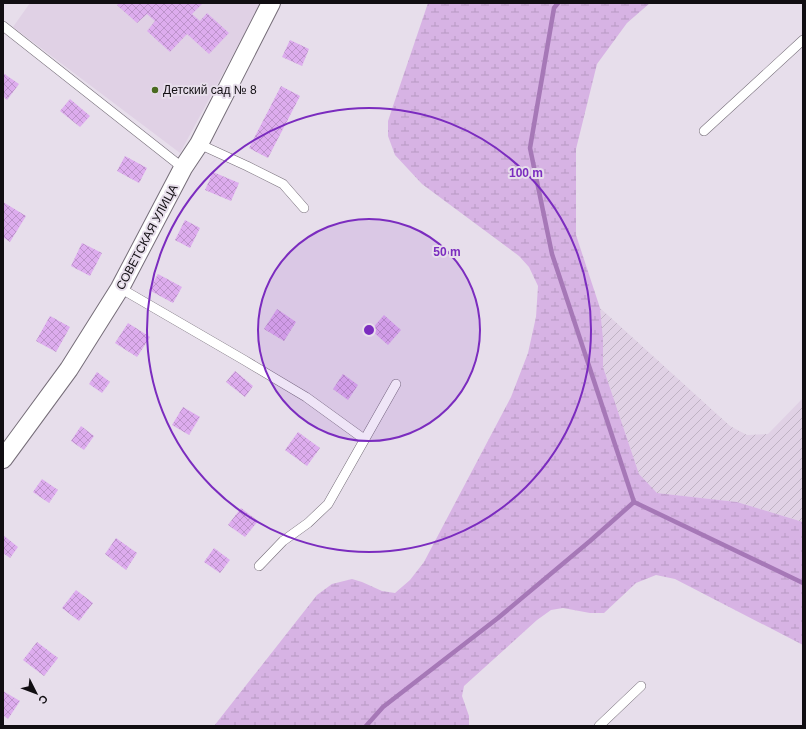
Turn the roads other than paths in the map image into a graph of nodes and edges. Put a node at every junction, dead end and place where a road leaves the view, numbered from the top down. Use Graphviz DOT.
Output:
graph roads {
  1 [pos="271,3"];
  2 [pos="3,26"];
  3 [pos="803,40"];
  4 [pos="704,131"];
  5 [pos="199,144"];
  6 [pos="183,168"];
  7 [pos="304,208"];
  8 [pos="120,288"];
  9 [pos="396,384"];
  10 [pos="364,439"];
  11 [pos="3,459"];
  12 [pos="259,566"];
  13 [pos="642,686"];
  14 [pos="599,726"];
  1 -- 5 [label="street, СОВЕТСКАЯ УЛИЦА"];
  2 -- 6 [label="lane"];
  3 -- 4 [label="lane"];
  5 -- 6 [label="street, СОВЕТСКАЯ УЛИЦА"];
  5 -- 7 [label="lane"];
  6 -- 8 [label="street, СОВЕТСКАЯ УЛИЦА"];
  8 -- 10 [label="lane"];
  8 -- 11 [label="street, СОВЕТСКАЯ УЛИЦА"];
  9 -- 10 [label="lane"];
  10 -- 12 [label="lane"];
  13 -- 14 [label="lane"];
}
